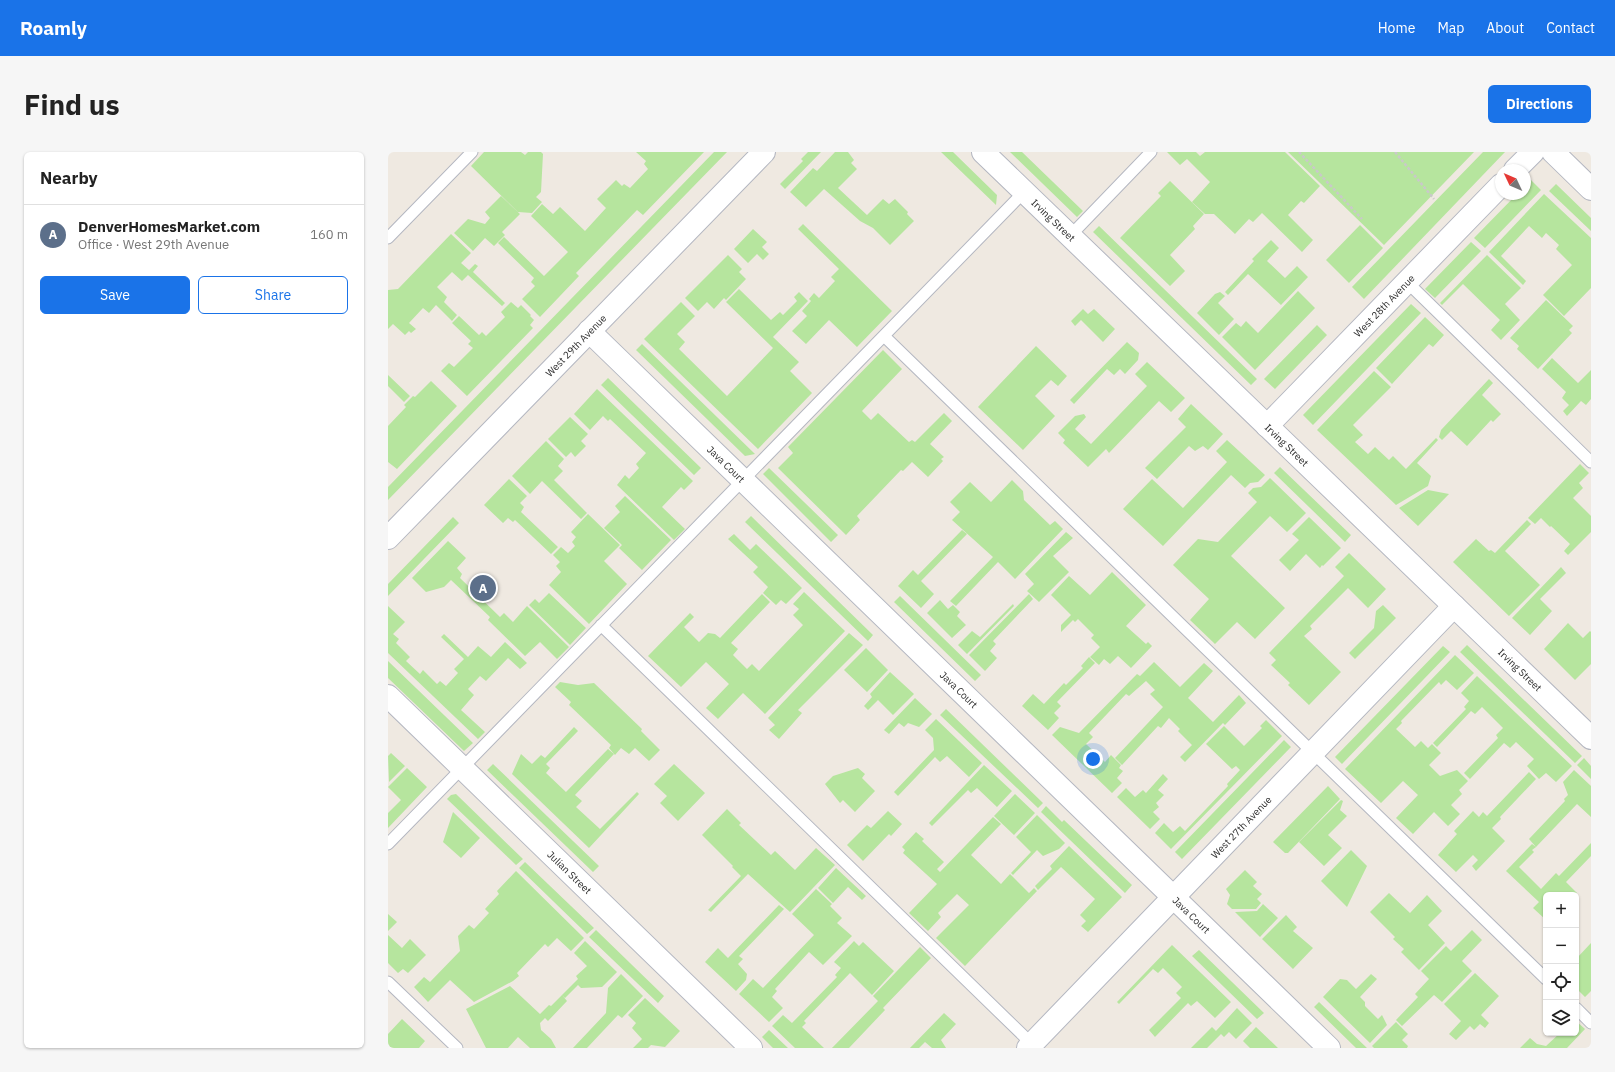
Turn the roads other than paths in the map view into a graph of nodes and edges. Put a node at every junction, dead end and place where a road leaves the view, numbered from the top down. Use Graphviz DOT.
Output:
graph roads {
  1 [pos="472,152"];
  2 [pos="764,152"];
  3 [pos="983,152"];
  4 [pos="1151,152"];
  5 [pos="1533,152"];
  6 [pos="1552,152"];
  7 [pos="1521,164"];
  8 [pos="1591,189"];
  9 [pos="1495,191"];
  10 [pos="1024,192"];
  11 [pos="1070,236"];
  12 [pos="388,238"];
  13 [pos="1407,282"];
  14 [pos="589,331"];
  15 [pos="884,336"];
  16 [pos="1267,426"];
  17 [pos="1591,462"];
  18 [pos="743,480"];
  19 [pos="388,538"];
  20 [pos="1454,606"];
  21 [pos="601,625"];
  22 [pos="388,696"];
  23 [pos="1591,738"];
  24 [pos="1313,753"];
  25 [pos="462,768"];
  26 [pos="388,844"];
  27 [pos="1174,897"];
  28 [pos="1543,976"];
  29 [pos="388,982"];
  30 [pos="1579,1011"];
  31 [pos="1591,1023"];
  32 [pos="1032,1047"];
  33 [pos="457,1048"];
  34 [pos="751,1048"];
  35 [pos="1329,1048"];
  1 -- 12 [label="lane"];
  2 -- 14 [label="street, West 29th Avenue"];
  3 -- 10 [label="street, Irving Street"];
  4 -- 11 [label="lane"];
  5 -- 7 [label="street"];
  6 -- 8 [label="street"];
  9 -- 13 [label="street, West 28th Avenue"];
  10 -- 11 [label="street, Irving Street"];
  10 -- 15 [label="lane"];
  11 -- 16 [label="street, Irving Street"];
  13 -- 16 [label="street, West 28th Avenue"];
  13 -- 17 [label="lane"];
  14 -- 18 [label="street, Java Court"];
  14 -- 19 [label="street, West 29th Avenue"];
  15 -- 18 [label="lane"];
  15 -- 24 [label="lane"];
  16 -- 20 [label="street, Irving Street"];
  18 -- 21 [label="lane"];
  18 -- 27 [label="street, Java Court"];
  20 -- 23 [label="street, Irving Street"];
  20 -- 24 [label="street, West 27th Avenue"];
  21 -- 25 [label="lane"];
  21 -- 32 [label="lane"];
  22 -- 25 [label="street, Julian Street"];
  24 -- 27 [label="street, West 27th Avenue"];
  24 -- 28 [label="lane"];
  25 -- 26 [label="lane"];
  25 -- 34 [label="street, Julian Street"];
  27 -- 32 [label="street, West 27th Avenue"];
  27 -- 35 [label="street, Java Court"];
  29 -- 33 [label="lane"];
  30 -- 31 [label="lane"];
}
